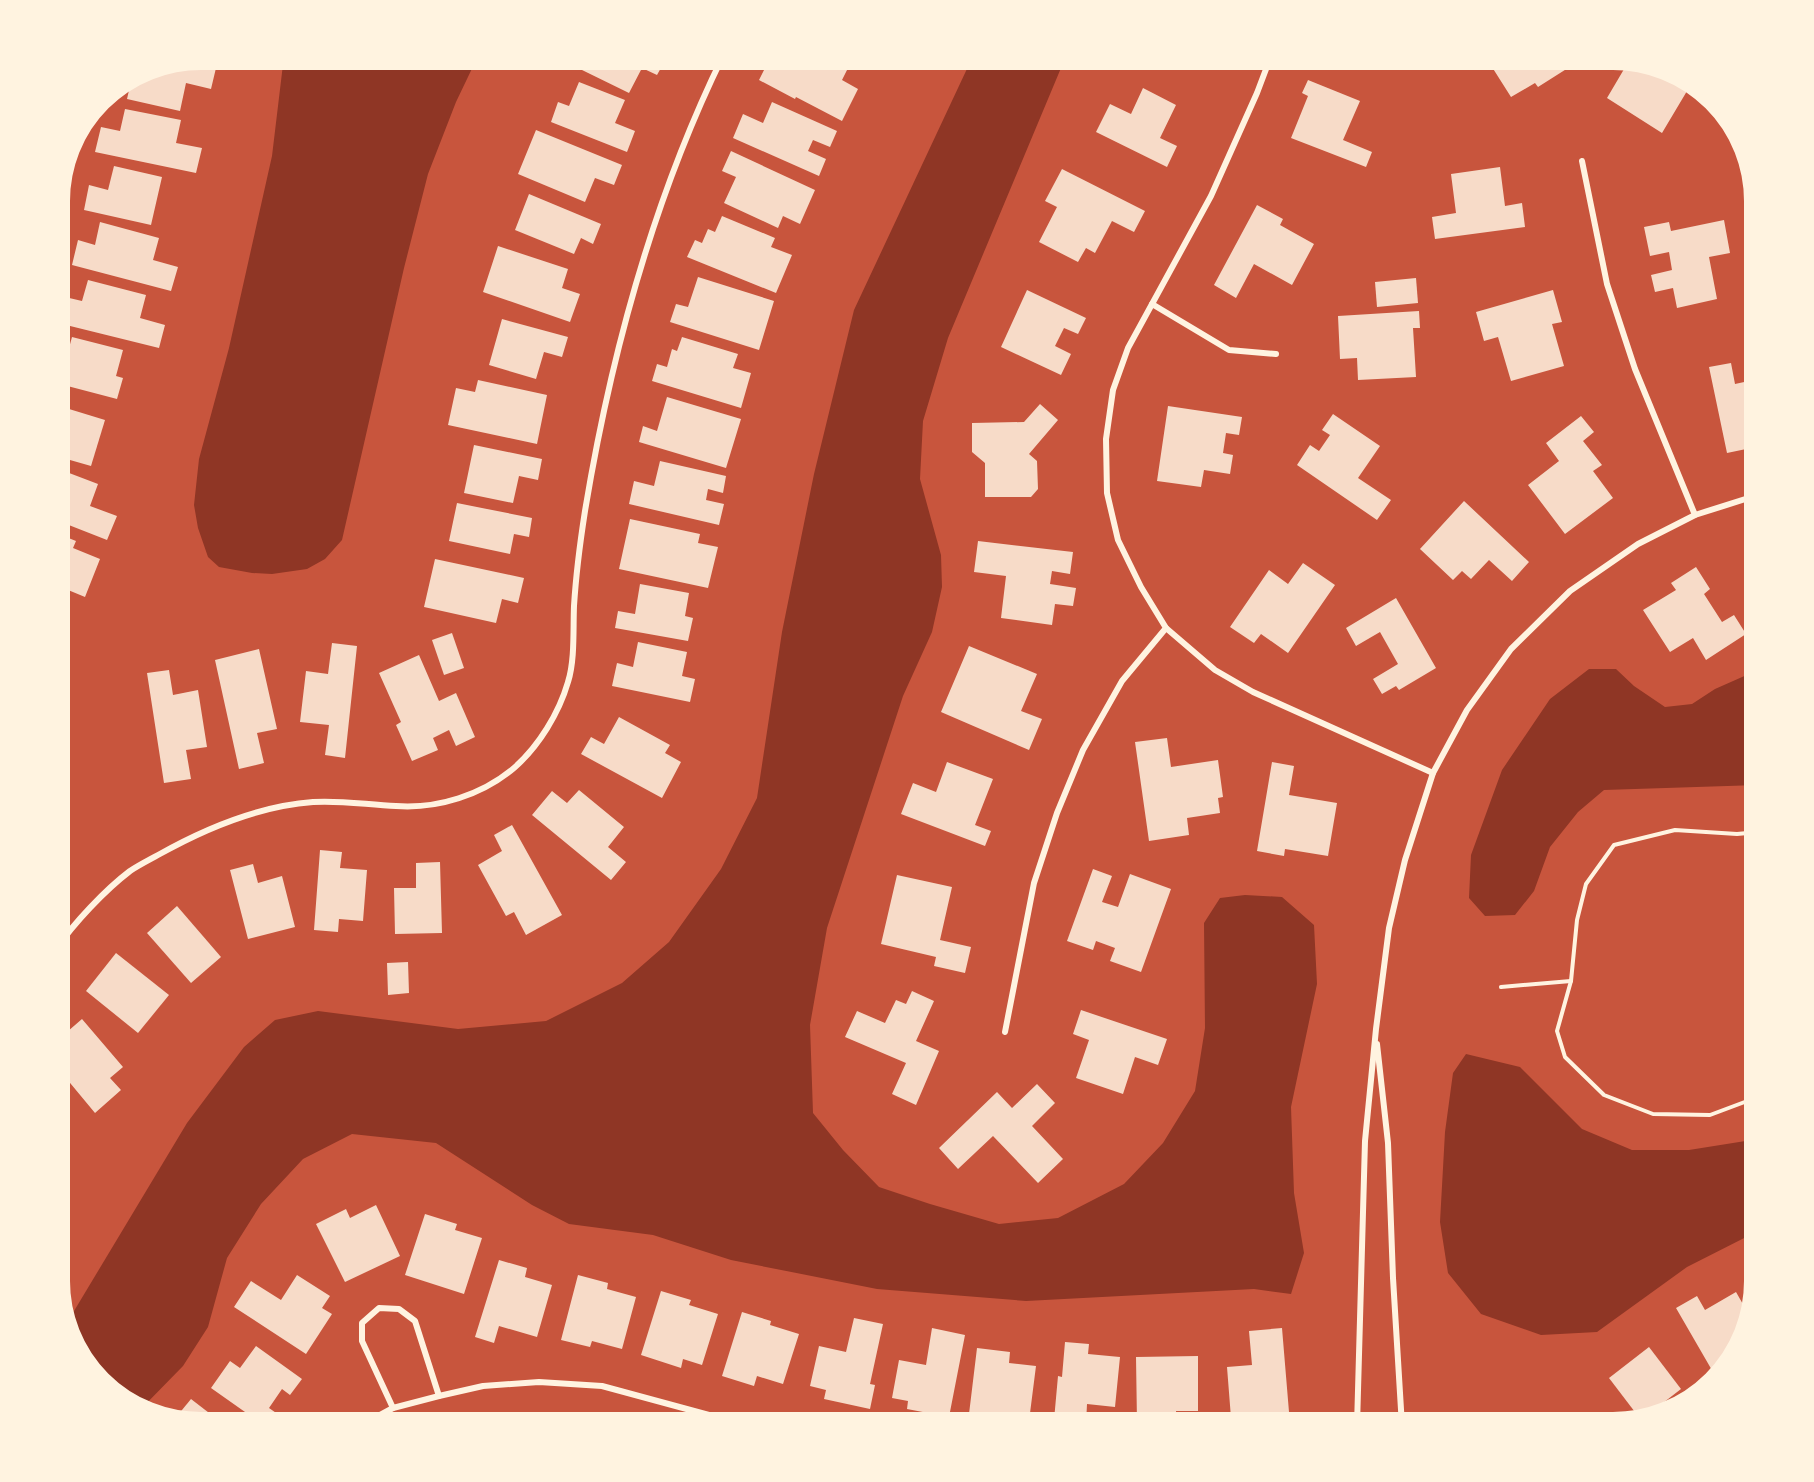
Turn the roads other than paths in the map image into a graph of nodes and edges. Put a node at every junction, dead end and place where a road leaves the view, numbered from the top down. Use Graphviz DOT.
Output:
graph roads {
  1 [pos="719,66"];
  2 [pos="1266,66"];
  3 [pos="1582,161"];
  4 [pos="1152,304"];
  5 [pos="1276,354"];
  6 [pos="1748,498"];
  7 [pos="1695,515"];
  8 [pos="1166,628"];
  9 [pos="1433,773"];
  10 [pos="66,938"];
  11 [pos="1376,1029"];
  12 [pos="1005,1032"];
  13 [pos="439,1396"];
  14 [pos="393,1408"];
  15 [pos="378,1416"];
  16 [pos="718,1416"];
  17 [pos="1357,1416"];
  18 [pos="1401,1416"];
  1 -- 10 [label="street"];
  2 -- 4 [label="street"];
  3 -- 7 [label="street"];
  4 -- 5 [label="street"];
  4 -- 8 [label="street"];
  6 -- 7 [label="street"];
  7 -- 9 [label="street"];
  8 -- 9 [label="street"];
  8 -- 12 [label="street"];
  9 -- 11 [label="street"];
  11 -- 17 [label="street"];
  11 -- 18 [label="street"];
  13 -- 14 [label="street"];
  13 -- 14 [label="street"];
  13 -- 16 [label="street"];
  14 -- 15 [label="street"];
}
